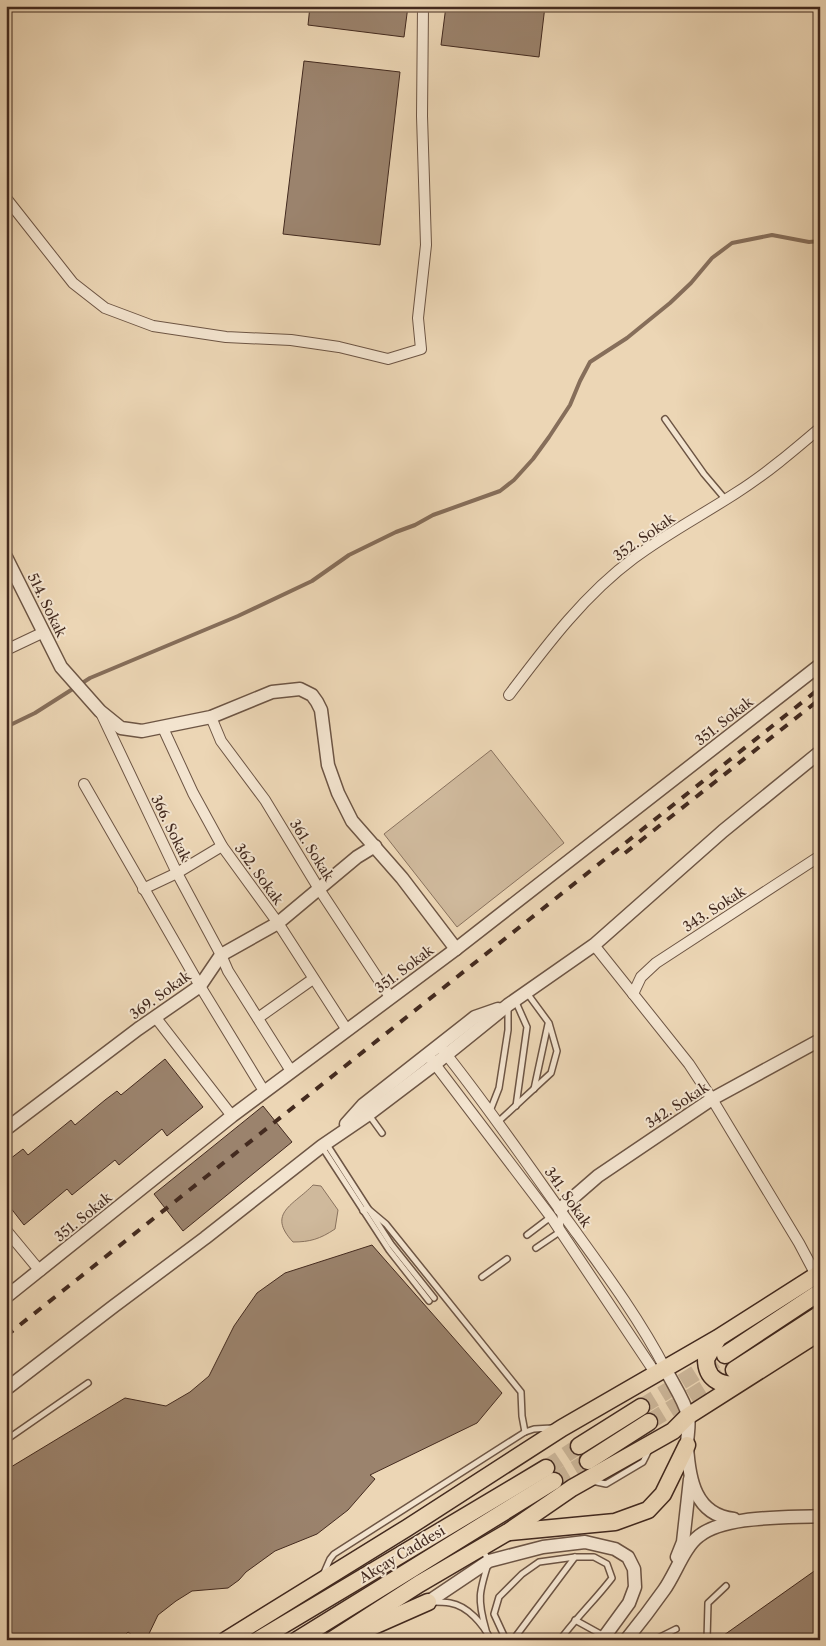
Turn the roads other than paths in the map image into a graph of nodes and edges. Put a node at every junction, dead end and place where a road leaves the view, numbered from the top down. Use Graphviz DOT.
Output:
graph roads {
  1 [pos="423,6"];
  2 [pos="6,198"];
  3 [pos="665,420"];
  4 [pos="820,428"];
  5 [pos="726,500"];
  6 [pos="6,557"];
  7 [pos="44,632"];
  8 [pos="6,650"];
  9 [pos="820,665"];
  10 [pos="508,695"];
  11 [pos="100,711"];
  12 [pos="211,717"];
  13 [pos="163,728"];
  14 [pos="820,752"];
  15 [pos="84,784"];
  16 [pos="222,846"];
  17 [pos="375,846"];
  18 [pos="820,856"];
  19 [pos="177,873"];
  20 [pos="143,889"];
  21 [pos="320,889"];
  22 [pos="278,923"];
  23 [pos="594,945"];
  24 [pos="456,949"];
  25 [pos="221,955"];
  26 [pos="313,979"];
  27 [pos="200,986"];
  28 [pos="527,992"];
  29 [pos="633,994"];
  30 [pos="390,997"];
  31 [pos="512,1002"];
  32 [pos="156,1018"];
  33 [pos="258,1018"];
  34 [pos="549,1023"];
  35 [pos="347,1030"];
  36 [pos="820,1040"];
  37 [pos="442,1050"];
  38 [pos="431,1060"];
  39 [pos="291,1071"];
  40 [pos="534,1090"];
  41 [pos="264,1092"];
  42 [pos="712,1099"];
  43 [pos="516,1106"];
  44 [pos="490,1111"];
  45 [pos="369,1114"];
  46 [pos="232,1116"];
  47 [pos="498,1122"];
  48 [pos="6,1129"];
  49 [pos="382,1134"];
  50 [pos="328,1142"];
  51 [pos="365,1210"];
  52 [pos="556,1213"];
  53 [pos="6,1230"];
  54 [pos="561,1231"];
  55 [pos="527,1236"];
  56 [pos="536,1248"];
  57 [pos="507,1260"];
  58 [pos="40,1271"];
  59 [pos="818,1274"];
  60 [pos="482,1278"];
  61 [pos="820,1292"];
  62 [pos="6,1297"];
  63 [pos="432,1300"];
  64 [pos="820,1314"];
  65 [pos="820,1332"];
  66 [pos="718,1338"];
  67 [pos="725,1355"];
  68 [pos="661,1372"];
  69 [pos="736,1377"];
  70 [pos="88,1383"];
  71 [pos="6,1389"];
  72 [pos="641,1407"];
  73 [pos="688,1416"];
  74 [pos="649,1422"];
  75 [pos="562,1428"];
  76 [pos="525,1432"];
  77 [pos="6,1440"];
  78 [pos="687,1445"];
  79 [pos="579,1446"];
  80 [pos="588,1460"];
  81 [pos="690,1479"];
  82 [pos="820,1516"];
  83 [pos="746,1520"];
  84 [pos="508,1532"];
  85 [pos="485,1554"];
  86 [pos="576,1557"];
  87 [pos="321,1581"];
  88 [pos="726,1586"];
  89 [pos="664,1590"];
  90 [pos="428,1602"];
  91 [pos="575,1620"];
  92 [pos="676,1629"];
  93 [pos="486,1630"];
  94 [pos="603,1638"];
  95 [pos="226,1640"];
  96 [pos="258,1640"];
  97 [pos="297,1640"];
  98 [pos="332,1640"];
  99 [pos="342,1640"];
  100 [pos="491,1640"];
  101 [pos="506,1640"];
  102 [pos="513,1640"];
  103 [pos="560,1640"];
  104 [pos="626,1640"];
  105 [pos="654,1640"];
  106 [pos="706,1640"];
  1 -- 2 [label="street"];
  3 -- 5 [label="lane"];
  4 -- 5 [label="street, 352. Sokak"];
  5 -- 10 [label="street, 352. Sokak"];
  6 -- 7 [label="street, 514. Sokak"];
  7 -- 8 [label="street"];
  7 -- 11 [label="street, 514. Sokak"];
  9 -- 24 [label="street, 351. Sokak"];
  11 -- 13 [label="street, 514. Sokak"];
  11 -- 19 [label="street, 366. Sokak"];
  12 -- 13 [label="street, 514. Sokak"];
  12 -- 17 [label="street, 514. Sokak"];
  12 -- 21 [label="street, 361. Sokak"];
  13 -- 16 [label="street, 362. Sokak"];
  14 -- 23 [label="street"];
  15 -- 20 [label="street"];
  16 -- 19 [label="street"];
  16 -- 22 [label="street, 362. Sokak"];
  17 -- 21 [label="street, 369. Sokak"];
  17 -- 24 [label="street, 514. Sokak"];
  18 -- 29 [label="street, 343. Sokak"];
  19 -- 20 [label="street"];
  19 -- 25 [label="street, 366. Sokak"];
  20 -- 27 [label="street"];
  21 -- 22 [label="street, 369. Sokak"];
  21 -- 30 [label="street, 361. Sokak"];
  22 -- 25 [label="street, 369. Sokak"];
  22 -- 26 [label="street, 362. Sokak"];
  23 -- 28 [label="street"];
  23 -- 29 [label="street"];
  24 -- 30 [label="street, 351. Sokak"];
  25 -- 27 [label="street, 369. Sokak"];
  25 -- 33 [label="street, 366. Sokak"];
  26 -- 33 [label="street"];
  26 -- 35 [label="street, 362. Sokak"];
  27 -- 32 [label="street, 369. Sokak"];
  27 -- 41 [label="street"];
  28 -- 31 [label="street"];
  28 -- 34 [label="lane"];
  29 -- 42 [label="street"];
  30 -- 35 [label="street, 351. Sokak"];
  31 -- 37 [label="street"];
  31 -- 43 [label="lane"];
  31 -- 44 [label="lane"];
  32 -- 46 [label="street"];
  32 -- 48 [label="street, 369. Sokak"];
  33 -- 39 [label="street, 366. Sokak"];
  34 -- 40 [label="lane"];
  34 -- 40 [label="lane"];
  35 -- 39 [label="street, 351. Sokak"];
  36 -- 42 [label="street, 342. Sokak"];
  37 -- 38 [label="street"];
  37 -- 44 [label="street, 341. Sokak"];
  38 -- 45 [label="street"];
  38 -- 50 [label="street"];
  38 -- 52 [label="street, 341. Sokak"];
  39 -- 41 [label="street, 351. Sokak"];
  40 -- 43 [label="lane"];
  41 -- 46 [label="street, 351. Sokak"];
  42 -- 52 [label="street, 342. Sokak"];
  42 -- 59 [label="street"];
  43 -- 47 [label="lane"];
  44 -- 47 [label="street, 341. Sokak"];
  45 -- 49 [label="lane"];
  45 -- 50 [label="street"];
  46 -- 58 [label="street, 351. Sokak"];
  47 -- 52 [label="street, 341. Sokak"];
  50 -- 51 [label="lane"];
  50 -- 71 [label="street"];
  51 -- 63 [label="lane"];
  51 -- 76 [label="lane"];
  52 -- 54 [label="street, 341. Sokak"];
  52 -- 55 [label="lane"];
  52 -- 68 [label="street, 341. Sokak"];
  53 -- 58 [label="street"];
  54 -- 56 [label="lane"];
  54 -- 68 [label="street, 341. Sokak"];
  57 -- 60 [label="lane"];
  58 -- 62 [label="street, 351. Sokak"];
  59 -- 66 [label="highway"];
  61 -- 67 [label="highway"];
  64 -- 69 [label="highway"];
  65 -- 69 [label="highway"];
  66 -- 68 [label="highway"];
  66 -- 69 [label="highway"];
  68 -- 73 [label="street"];
  68 -- 75 [label="highway"];
  69 -- 73 [label="highway"];
  70 -- 77 [label="lane"];
  72 -- 79 [label="highway"];
  73 -- 78 [label="street"];
  73 -- 84 [label="highway"];
  74 -- 80 [label="highway"];
  75 -- 76 [label="lane"];
  75 -- 87 [label="highway"];
  76 -- 87 [label="lane"];
  78 -- 81 [label="street"];
  78 -- 84 [label="highway"];
  81 -- 83 [label="street"];
  81 -- 89 [label="street"];
  82 -- 83 [label="street"];
  83 -- 89 [label="street"];
  84 -- 85 [label="highway"];
  85 -- 90 [label="street"];
  85 -- 93 [label="lane"];
  85 -- 94 [label="street"];
  85 -- 98 [label="highway"];
  86 -- 91 [label="lane"];
  86 -- 101 [label="lane"];
  86 -- 102 [label="lane"];
  87 -- 95 [label="highway"];
  88 -- 106 [label="lane"];
  89 -- 104 [label="street"];
  90 -- 93 [label="lane"];
  90 -- 99 [label="highway"];
  91 -- 94 [label="lane"];
  91 -- 103 [label="lane"];
  92 -- 105 [label="lane"];
  93 -- 100 [label="lane"];
  96 -- 97 [label="highway, Akçay Caddesi"];
}
